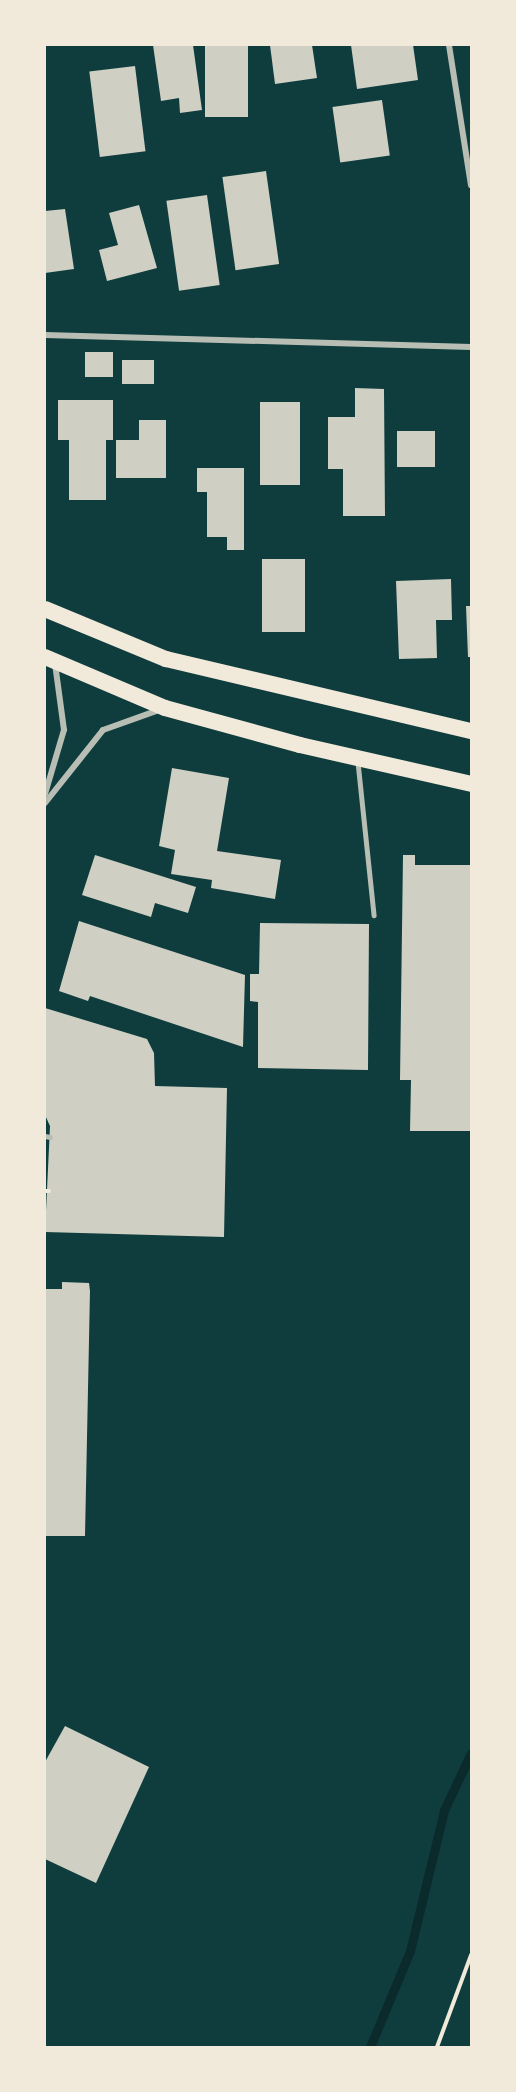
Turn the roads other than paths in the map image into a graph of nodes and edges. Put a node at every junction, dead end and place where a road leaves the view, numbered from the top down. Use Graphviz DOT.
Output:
graph roads {
  1 [pos="449,45"];
  2 [pos="471,185"];
  3 [pos="45,335"];
  4 [pos="471,346"];
  5 [pos="45,608"];
  6 [pos="50,660"];
  7 [pos="165,708"];
  8 [pos="471,731"];
  9 [pos="358,758"];
  10 [pos="471,784"];
  11 [pos="45,794"];
  12 [pos="45,803"];
  13 [pos="374,915"];
  1 -- 2 [label="street"];
  3 -- 4 [label="street"];
  5 -- 8 [label="highway"];
  6 -- 7 [label="highway"];
  6 -- 11 [label="street"];
  7 -- 9 [label="highway"];
  7 -- 12 [label="street"];
  9 -- 10 [label="highway"];
  9 -- 13 [label="lane"];
}
